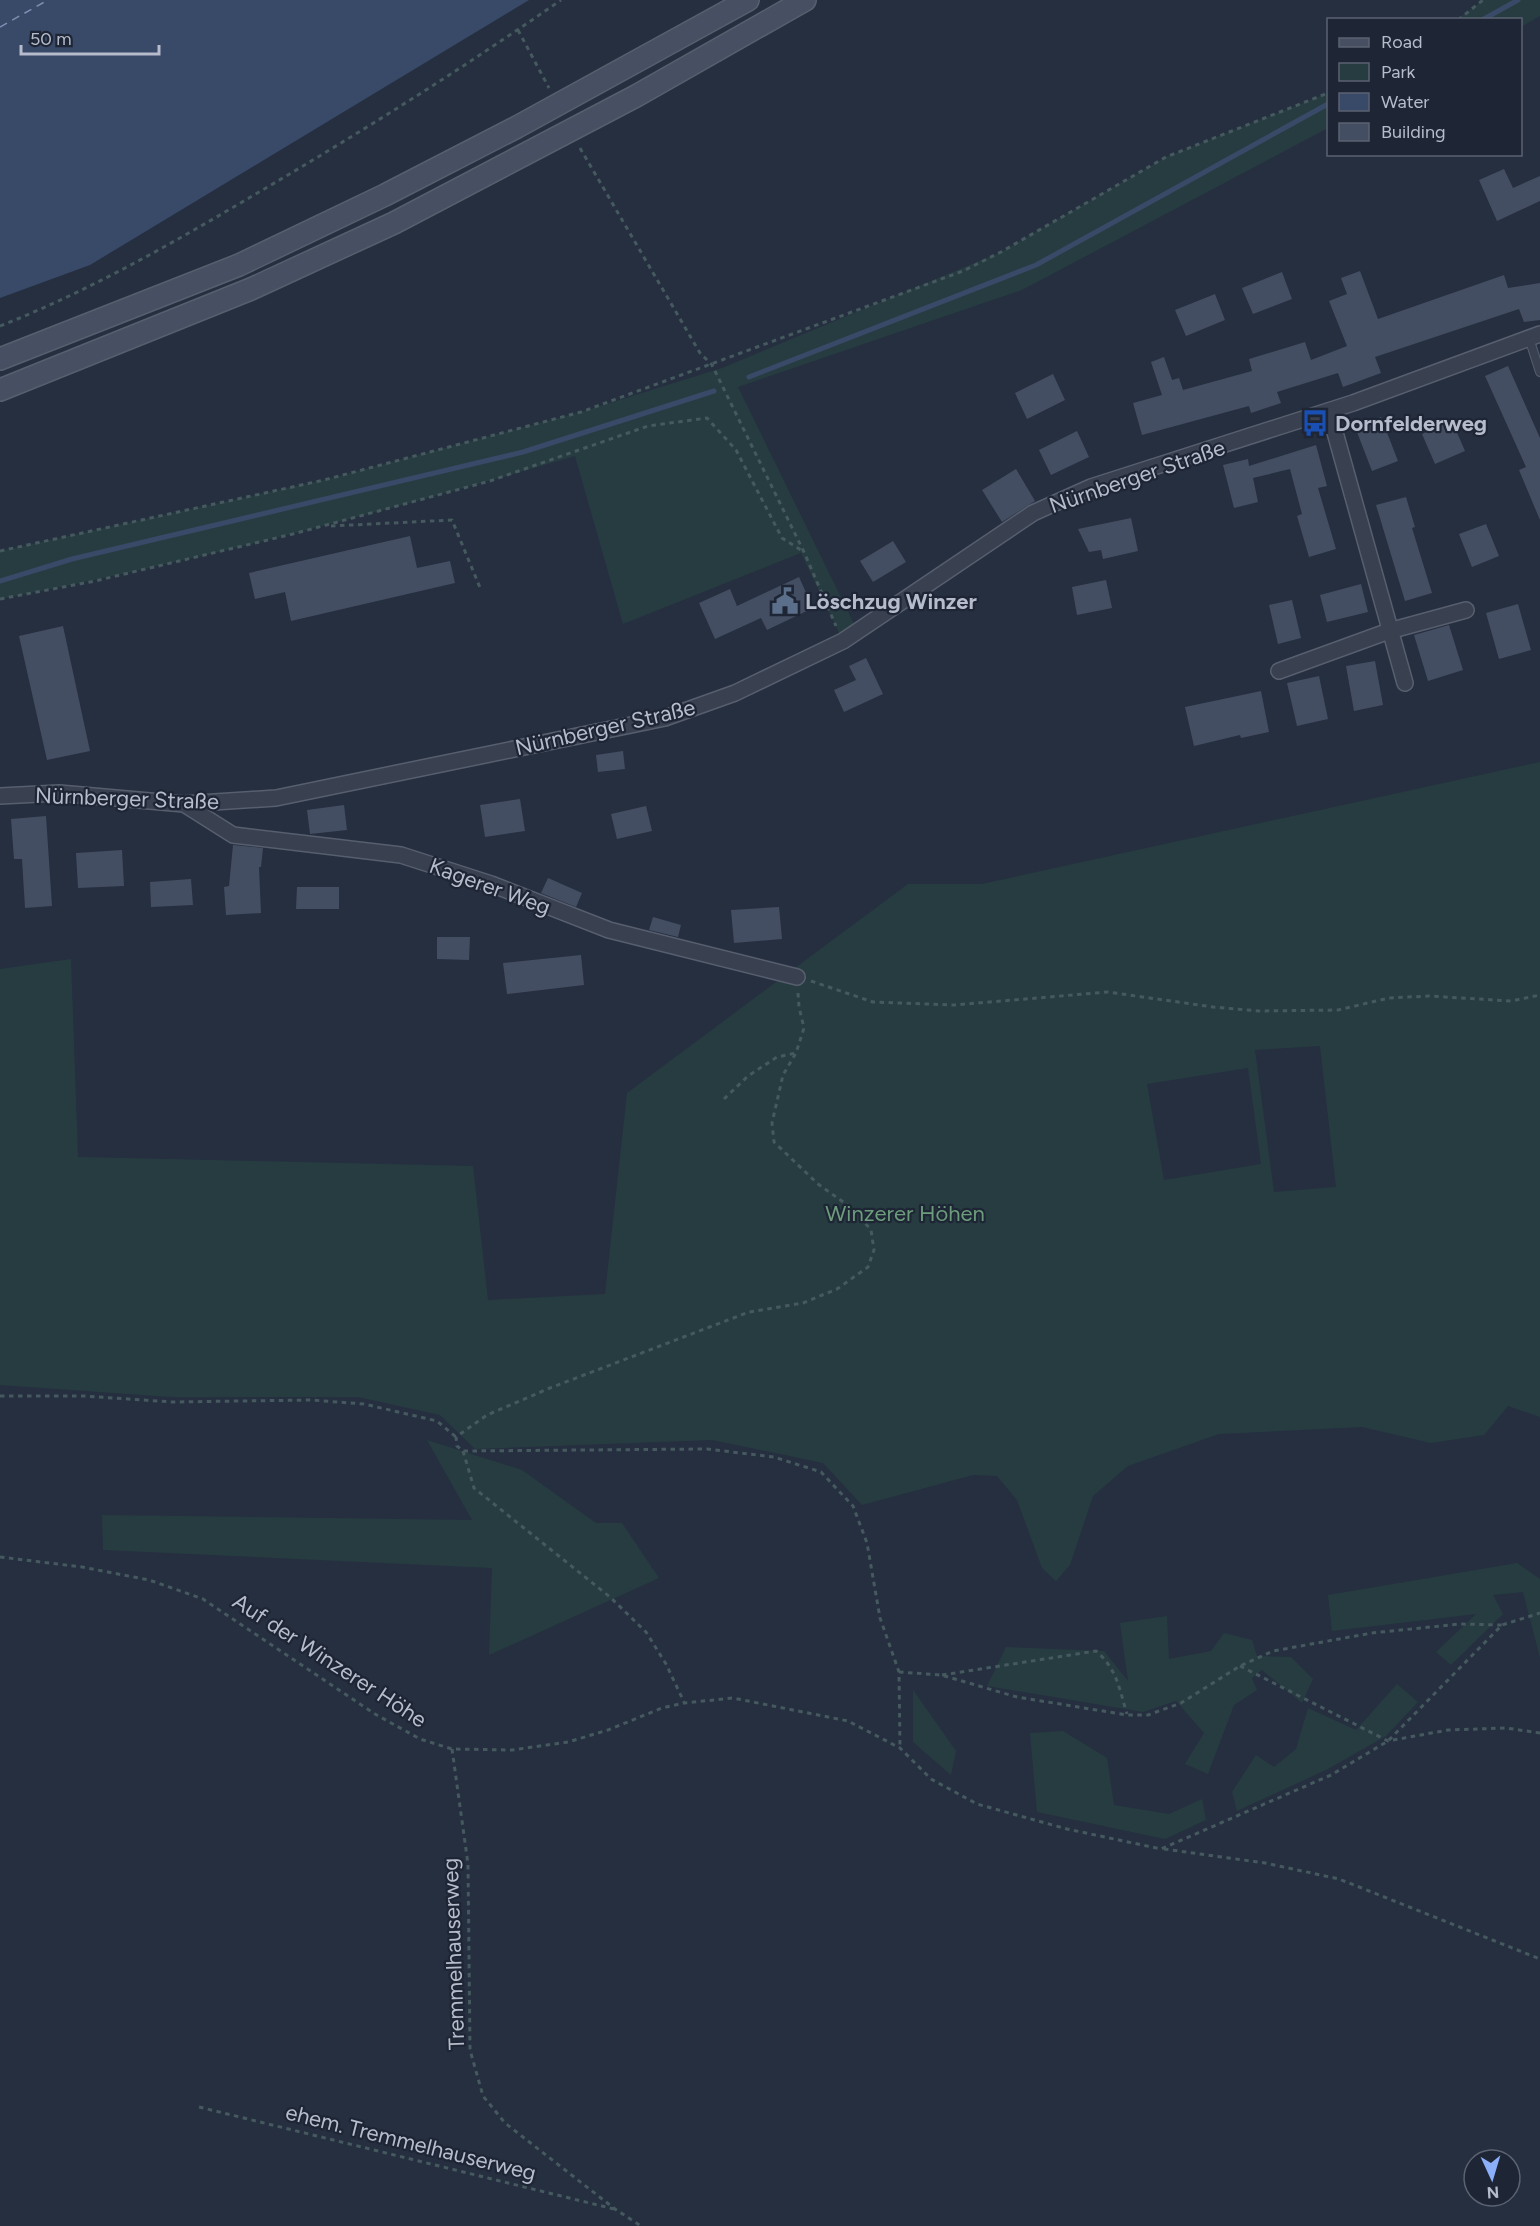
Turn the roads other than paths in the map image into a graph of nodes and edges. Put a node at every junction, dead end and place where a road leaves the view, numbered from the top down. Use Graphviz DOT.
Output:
graph roads {
  1 [pos="748,0"];
  2 [pos="805,0"];
  3 [pos="1534,336"];
  4 [pos="0,359"];
  5 [pos="1540,372"];
  6 [pos="0,390"];
  7 [pos="1329,411"];
  8 [pos="1466,610"];
  9 [pos="1389,631"];
  10 [pos="1279,671"];
  11 [pos="1405,683"];
  12 [pos="0,796"];
  13 [pos="184,804"];
  14 [pos="797,977"];
  1 -- 4 [label="main road"];
  2 -- 6 [label="main road"];
  3 -- 5 [label="lane, Nürnberger Straße"];
  3 -- 7 [label="street, Nürnberger Straße"];
  7 -- 9 [label="street"];
  7 -- 13 [label="street, Nürnberger Straße"];
  8 -- 9 [label="street"];
  9 -- 10 [label="street"];
  9 -- 11 [label="street"];
  12 -- 13 [label="street, Nürnberger Straße"];
  13 -- 14 [label="street, Kagerer Weg"];
}
